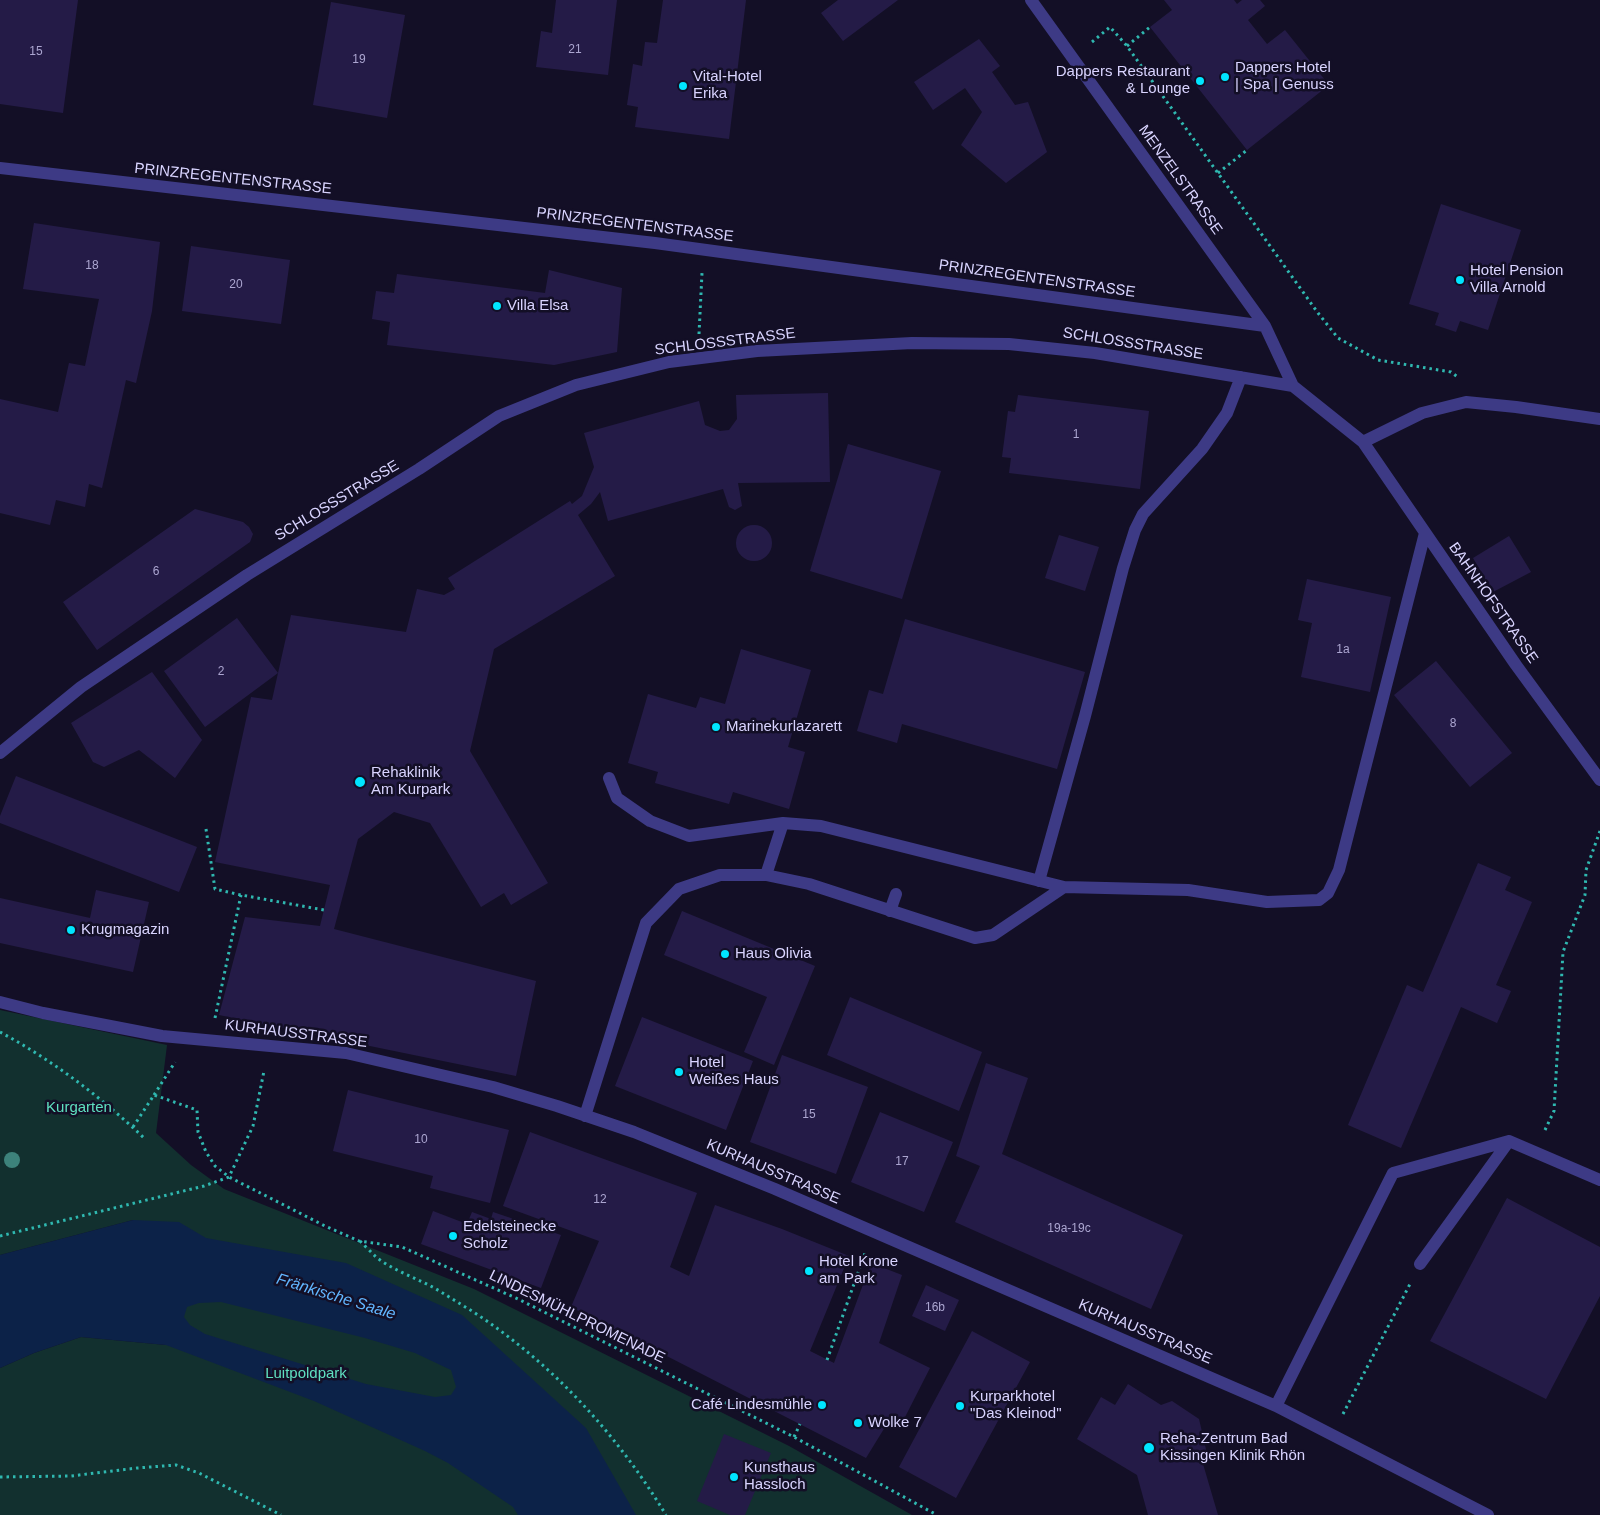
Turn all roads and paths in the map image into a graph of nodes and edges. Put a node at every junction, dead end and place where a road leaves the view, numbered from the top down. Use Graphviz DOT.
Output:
graph roads {
  1 [pos="1031,0"];
  2 [pos="1150,27"];
  3 [pos="1127,46"];
  4 [pos="1073,58"];
  5 [pos="1248,150"];
  6 [pos="0,168"];
  7 [pos="1218,173"];
  8 [pos="702,250"];
  9 [pos="1265,326"];
  10 [pos="698,358"];
  11 [pos="1241,378"];
  12 [pos="1465,382"];
  13 [pos="1293,386"];
  14 [pos="1600,418"];
  15 [pos="1363,442"];
  16 [pos="1425,533"];
  17 [pos="0,754"];
  18 [pos="609,778"];
  19 [pos="1600,780"];
  20 [pos="783,823"];
  21 [pos="206,829"];
  22 [pos="1600,831"];
  23 [pos="766,875"];
  24 [pos="1039,881"];
  25 [pos="1064,887"];
  26 [pos="896,894"];
  27 [pos="241,895"];
  28 [pos="324,910"];
  29 [pos="890,911"];
  30 [pos="0,1002"];
  31 [pos="0,1032"];
  32 [pos="210,1040"];
  33 [pos="269,1046"];
  34 [pos="176,1061"];
  35 [pos="154,1094"];
  36 [pos="585,1116"];
  37 [pos="133,1127"];
  38 [pos="144,1138"];
  39 [pos="1509,1140"];
  40 [pos="1535,1152"];
  41 [pos="229,1177"];
  42 [pos="1600,1180"];
  43 [pos="873,1232"];
  44 [pos="0,1236"];
  45 [pos="360,1241"];
  46 [pos="1420,1264"];
  47 [pos="827,1360"];
  48 [pos="1276,1406"];
  49 [pos="800,1424"];
  50 [pos="1332,1435"];
  51 [pos="794,1437"];
  52 [pos="0,1477"];
  53 [pos="281,1515"];
  54 [pos="666,1515"];
  55 [pos="937,1515"];
  56 [pos="1488,1515"];
  1 -- 4 [label="street, MENZELSTRASSE"];
  2 -- 3 [label="path"];
  3 -- 4 [label="path"];
  3 -- 7 [label="path"];
  4 -- 9 [label="street, MENZELSTRASSE"];
  5 -- 7 [label="path"];
  6 -- 8 [label="street, PRINZREGENTENSTRASSE"];
  7 -- 12 [label="path"];
  8 -- 9 [label="street, PRINZREGENTENSTRASSE"];
  8 -- 10 [label="path"];
  9 -- 13 [label="street, MENZELSTRASSE"];
  10 -- 11 [label="street, SCHLOSSSTRASSE"];
  10 -- 17 [label="street, SCHLOSSSTRASSE"];
  11 -- 13 [label="street, SCHLOSSSTRASSE"];
  11 -- 24 [label="street"];
  13 -- 15 [label="street, SCHLOSSSTRASSE"];
  14 -- 15 [label="street"];
  15 -- 16 [label="street, BAHNHOFSTRASSE"];
  16 -- 19 [label="street, BAHNHOFSTRASSE"];
  16 -- 25 [label="street"];
  18 -- 20 [label="street"];
  20 -- 23 [label="street"];
  20 -- 24 [label="street"];
  21 -- 27 [label="path"];
  22 -- 40 [label="path"];
  23 -- 29 [label="street"];
  23 -- 36 [label="street"];
  24 -- 25 [label="street"];
  25 -- 29 [label="street"];
  26 -- 29 [label="street"];
  27 -- 28 [label="path"];
  27 -- 32 [label="path"];
  30 -- 32 [label="street, KURHAUSSTRASSE"];
  31 -- 37 [label="path"];
  32 -- 33 [label="street, KURHAUSSTRASSE"];
  33 -- 36 [label="street, KURHAUSSTRASSE"];
  33 -- 41 [label="path"];
  34 -- 35 [label="path"];
  35 -- 37 [label="path"];
  35 -- 41 [label="path, LINDESMÜHLPROMENADE"];
  36 -- 43 [label="street, KURHAUSSTRASSE"];
  37 -- 38 [label="path"];
  39 -- 40 [label="street"];
  39 -- 46 [label="street"];
  39 -- 48 [label="street"];
  40 -- 42 [label="street"];
  41 -- 44 [label="path"];
  41 -- 45 [label="path, LINDESMÜHLPROMENADE"];
  43 -- 47 [label="path"];
  43 -- 48 [label="street, KURHAUSSTRASSE"];
  45 -- 51 [label="path, LINDESMÜHLPROMENADE"];
  45 -- 54 [label="path"];
  46 -- 50 [label="path"];
  48 -- 50 [label="street, KURHAUSSTRASSE"];
  49 -- 51 [label="path"];
  50 -- 56 [label="street, KURHAUSSTRASSE"];
  51 -- 55 [label="path, LINDESMÜHLPROMENADE"];
  52 -- 53 [label="path"];
}
